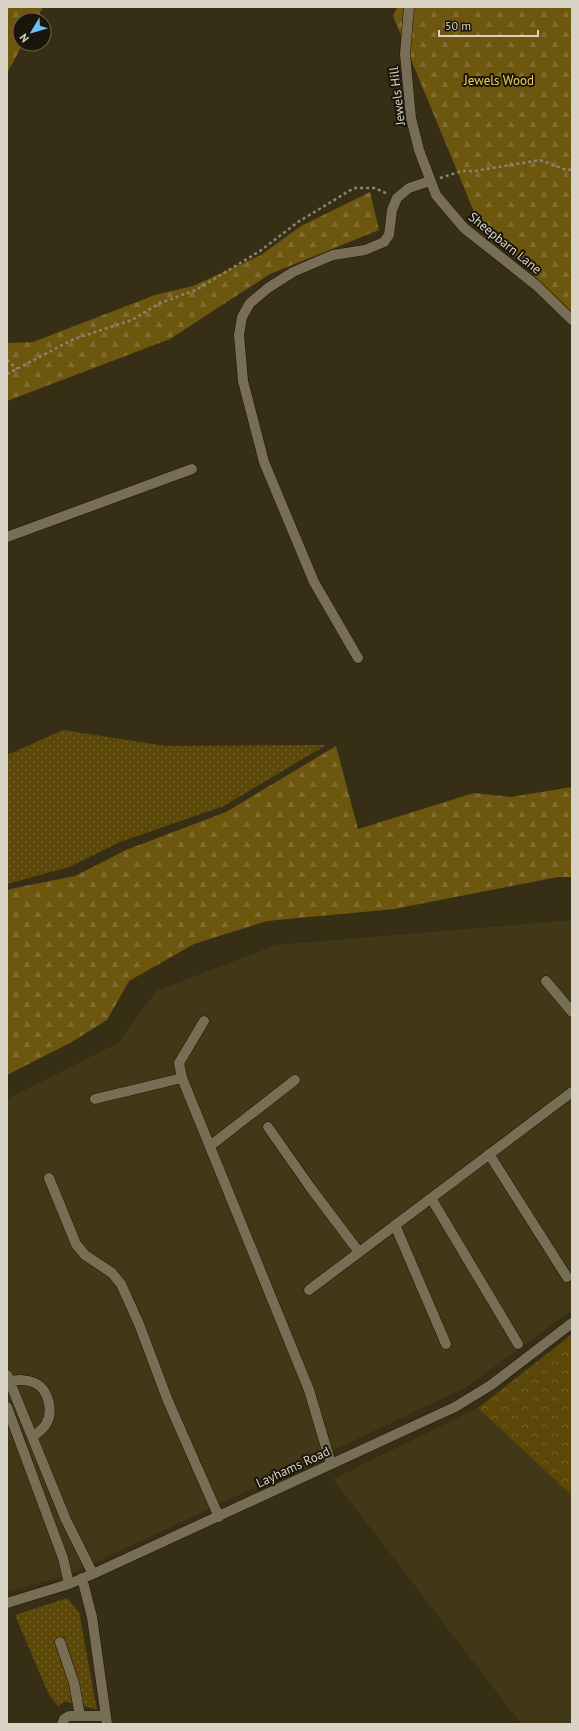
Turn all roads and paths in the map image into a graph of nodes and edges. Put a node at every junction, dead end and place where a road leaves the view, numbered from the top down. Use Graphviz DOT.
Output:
graph roads {
  1 [pos="409,7"];
  2 [pos="572,170"];
  3 [pos="430,181"];
  4 [pos="397,198"];
  5 [pos="572,320"];
  6 [pos="7,360"];
  7 [pos="17,369"];
  8 [pos="7,374"];
  9 [pos="192,469"];
  10 [pos="7,537"];
  11 [pos="358,658"];
  12 [pos="546,981"];
  13 [pos="572,1012"];
  14 [pos="204,1021"];
  15 [pos="182,1078"];
  16 [pos="295,1080"];
  17 [pos="572,1092"];
  18 [pos="95,1099"];
  19 [pos="268,1127"];
  20 [pos="210,1146"];
  21 [pos="489,1154"];
  22 [pos="49,1178"];
  23 [pos="431,1198"];
  24 [pos="395,1225"];
  25 [pos="359,1252"];
  26 [pos="567,1277"];
  27 [pos="309,1290"];
  28 [pos="572,1323"];
  29 [pos="446,1344"];
  30 [pos="518,1344"];
  31 [pos="8,1378"];
  32 [pos="7,1407"];
  33 [pos="32,1437"];
  34 [pos="331,1464"];
  35 [pos="219,1517"];
  36 [pos="93,1574"];
  37 [pos="82,1578"];
  38 [pos="69,1584"];
  39 [pos="7,1603"];
  40 [pos="60,1642"];
  41 [pos="80,1716"];
  42 [pos="106,1720"];
  43 [pos="62,1724"];
  1 -- 3 [label="street, Jewels Hill"];
  2 -- 3 [label="path"];
  3 -- 4 [label="street"];
  3 -- 5 [label="street, Sheepbarn Lane"];
  4 -- 7 [label="path"];
  4 -- 11 [label="street"];
  6 -- 7 [label="path"];
  7 -- 8 [label="path"];
  9 -- 10 [label="street"];
  12 -- 13 [label="street"];
  14 -- 15 [label="street"];
  15 -- 18 [label="street"];
  15 -- 20 [label="street"];
  16 -- 20 [label="street"];
  17 -- 21 [label="street"];
  19 -- 25 [label="street"];
  20 -- 34 [label="street"];
  21 -- 23 [label="street"];
  21 -- 26 [label="street"];
  22 -- 35 [label="street"];
  23 -- 24 [label="street"];
  23 -- 30 [label="street"];
  24 -- 25 [label="street"];
  24 -- 29 [label="street"];
  25 -- 27 [label="street"];
  28 -- 34 [label="street, Layhams Road"];
  31 -- 33 [label="street"];
  31 -- 33 [label="street"];
  32 -- 38 [label="street"];
  33 -- 36 [label="street"];
  34 -- 35 [label="street, Layhams Road"];
  35 -- 36 [label="street, Layhams Road"];
  36 -- 37 [label="street, Layhams Road"];
  37 -- 38 [label="street, Layhams Road"];
  37 -- 42 [label="street"];
  38 -- 39 [label="street, Layhams Road"];
  40 -- 41 [label="street"];
  41 -- 42 [label="street"];
  41 -- 43 [label="street"];
}
